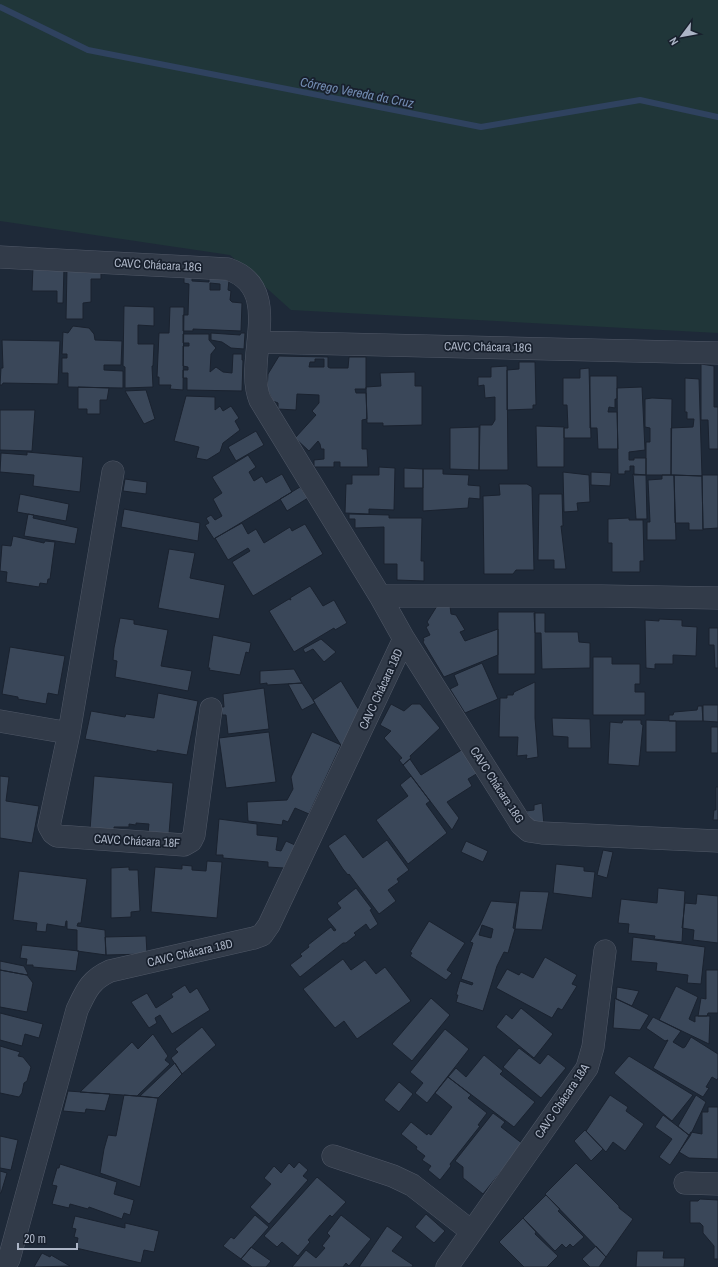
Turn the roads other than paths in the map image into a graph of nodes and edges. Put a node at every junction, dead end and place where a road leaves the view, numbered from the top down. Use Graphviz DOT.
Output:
graph roads {
  1 [pos="0,257"];
  2 [pos="259,342"];
  3 [pos="718,352"];
  4 [pos="113,472"];
  5 [pos="380,596"];
  6 [pos="718,598"];
  7 [pos="404,639"];
  8 [pos="211,709"];
  9 [pos="0,721"];
  10 [pos="69,733"];
  11 [pos="718,841"];
  12 [pos="605,951"];
  13 [pos="333,1156"];
  14 [pos="685,1184"];
  15 [pos="718,1184"];
  16 [pos="471,1231"];
  17 [pos="4,1267"];
  18 [pos="447,1267"];
  1 -- 2 [label="street, CAVC Chácara 18G"];
  2 -- 3 [label="street, CAVC Chácara 18G"];
  2 -- 5 [label="street, CAVC Chácara 18G"];
  4 -- 10 [label="street, CAVC Chácara 18F"];
  5 -- 6 [label="street"];
  5 -- 7 [label="street, CAVC Chácara 18G"];
  7 -- 11 [label="street, CAVC Chácara 18G"];
  7 -- 17 [label="street, CAVC Chácara 18D"];
  8 -- 10 [label="street, CAVC Chácara 18F"];
  9 -- 10 [label="street"];
  12 -- 16 [label="street, CAVC Chácara 18A"];
  13 -- 16 [label="street"];
  14 -- 15 [label="street"];
  16 -- 18 [label="street, CAVC Chácara 18A"];
}
